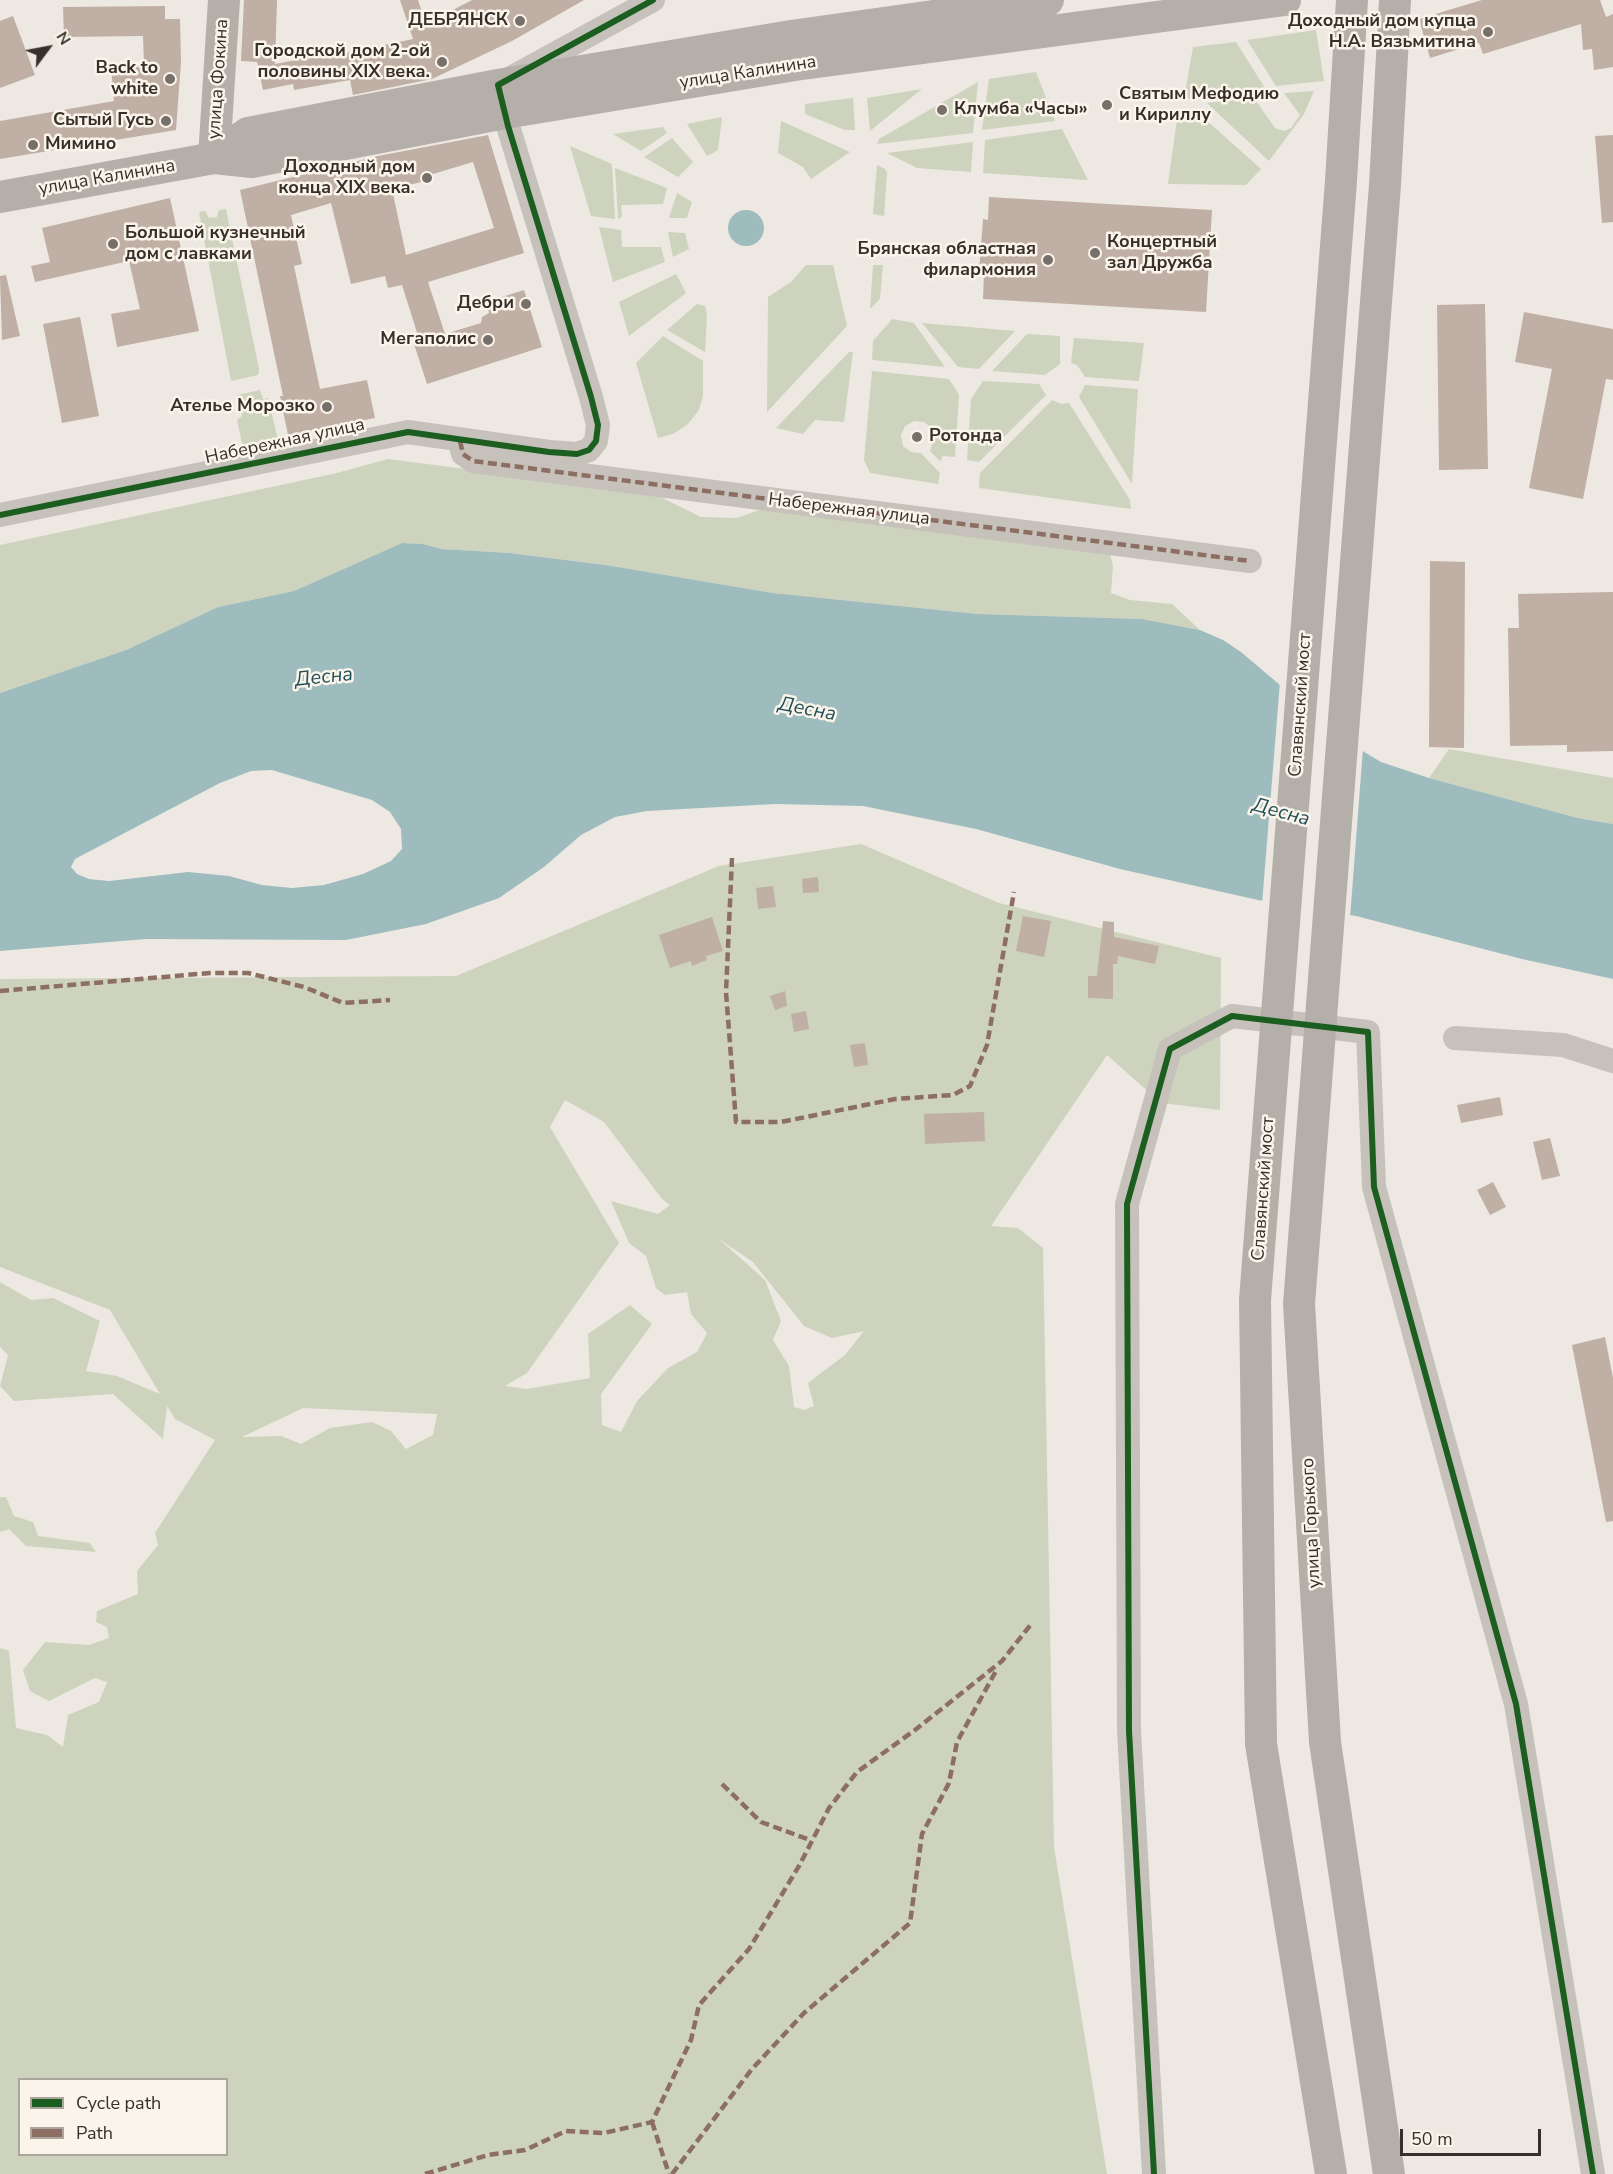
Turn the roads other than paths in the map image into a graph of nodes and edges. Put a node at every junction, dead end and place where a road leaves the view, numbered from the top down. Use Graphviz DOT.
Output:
graph roads {
  1 [pos="224,0"];
  2 [pos="653,0"];
  3 [pos="1048,0"];
  4 [pos="1285,0"];
  5 [pos="1352,0"];
  6 [pos="1395,0"];
  7 [pos="502,99"];
  8 [pos="214,158"];
  9 [pos="0,197"];
  10 [pos="460,441"];
  11 [pos="0,515"];
  12 [pos="1250,561"];
  13 [pos="1455,1038"];
  14 [pos="1613,1061"];
  15 [pos="1154,2174"];
  16 [pos="1331,2174"];
  17 [pos="1389,2174"];
  18 [pos="1593,2174"];
  1 -- 8 [label="main road, улица Фокина"];
  2 -- 7 [label="street"];
  3 -- 7 [label="main road, улица Калинина"];
  4 -- 7 [label="main road, улица Калинина"];
  5 -- 16 [label="main road, Славянский мост"];
  6 -- 17 [label="main road, улица Горького"];
  7 -- 8 [label="main road, улица Калинина"];
  7 -- 10 [label="street, Набережная улица"];
  8 -- 9 [label="main road, улица Калинина"];
  10 -- 11 [label="street, Набережная улица"];
  10 -- 12 [label="street, Набережная улица"];
  13 -- 14 [label="street"];
  15 -- 18 [label="street"];
}
